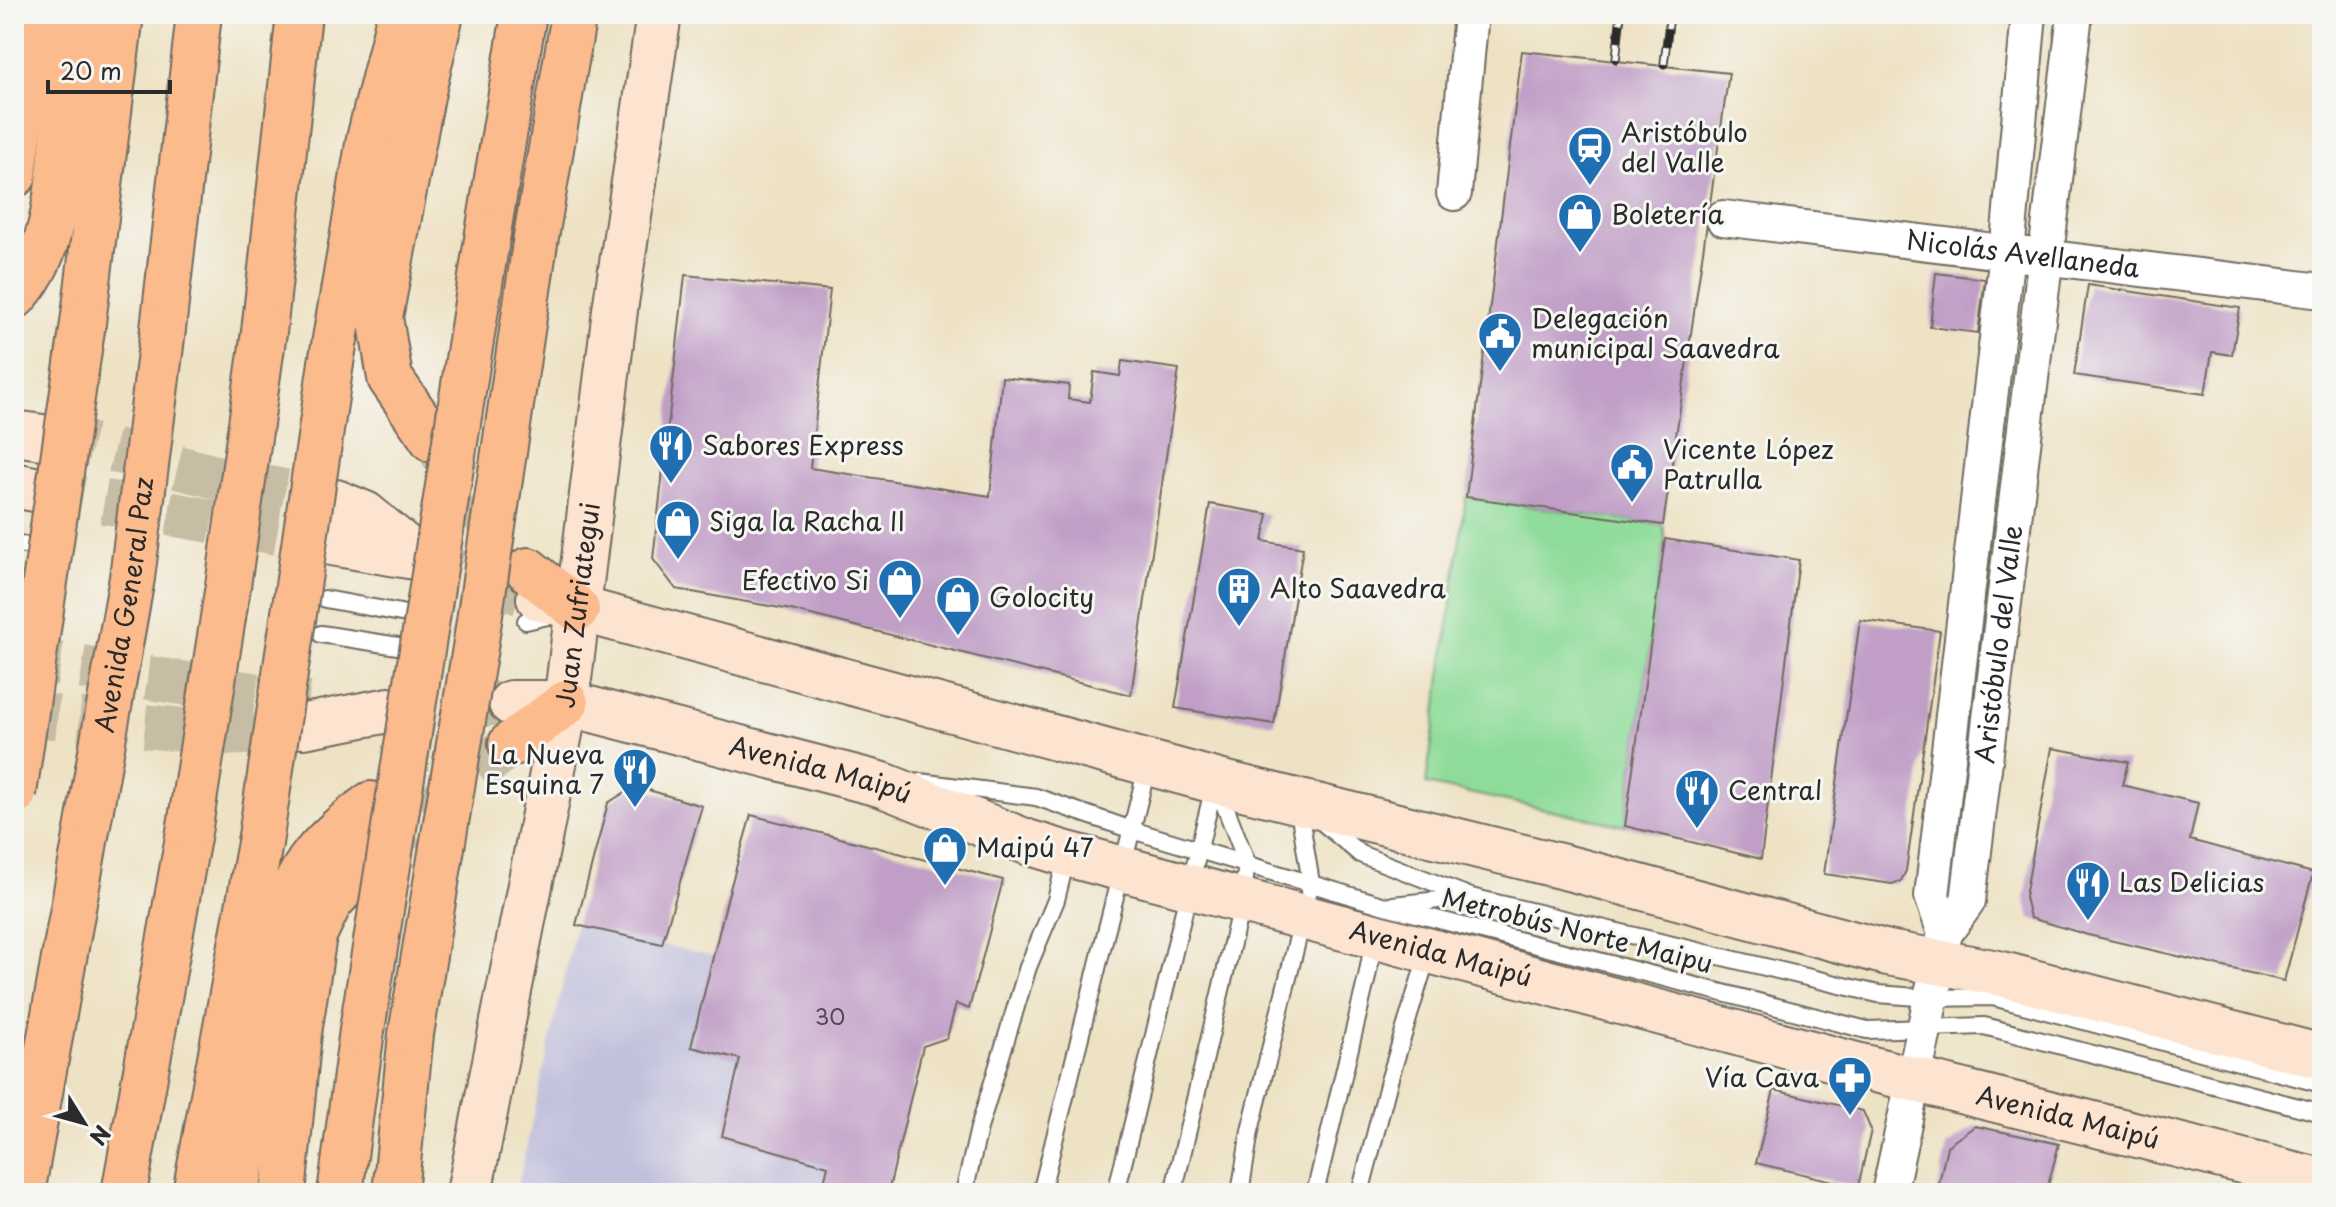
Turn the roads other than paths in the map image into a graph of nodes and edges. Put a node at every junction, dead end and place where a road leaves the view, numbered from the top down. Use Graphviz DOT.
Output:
graph roads {
  1 [pos="33,14"];
  2 [pos="77,14"];
  3 [pos="121,14"];
  4 [pos="199,14"];
  5 [pos="299,14"];
  6 [pos="400,14"];
  7 [pos="441,14"];
  8 [pos="524,14"];
  9 [pos="574,14"];
  10 [pos="659,14"];
  11 [pos="1471,14"];
  12 [pos="2029,14"];
  13 [pos="2075,14"];
  14 [pos="14,175"];
  15 [pos="1454,193"];
  16 [pos="1723,218"];
  17 [pos="2007,253"];
  18 [pos="2047,259"];
  19 [pos="2322,291"];
  20 [pos="14,297"];
  21 [pos="433,440"];
  22 [pos="334,523"];
  23 [pos="417,557"];
  24 [pos="526,595"];
  25 [pos="325,599"];
  26 [pos="577,609"];
  27 [pos="401,613"];
  28 [pos="321,634"];
  29 [pos="398,646"];
  30 [pos="566,703"];
  31 [pos="389,710"];
  32 [pos="306,715"];
  33 [pos="515,715"];
  34 [pos="1148,763"];
  35 [pos="825,770"];
  36 [pos="1215,781"];
  37 [pos="14,793"];
  38 [pos="1298,802"];
  39 [pos="371,804"];
  40 [pos="1127,849"];
  41 [pos="374,854"];
  42 [pos="1067,854"];
  43 [pos="1194,867"];
  44 [pos="1244,882"];
  45 [pos="1471,897"];
  46 [pos="1307,900"];
  47 [pos="1380,922"];
  48 [pos="1432,935"];
  49 [pos="1934,981"];
  50 [pos="2322,1057"];
  51 [pos="1913,1079"];
  52 [pos="2322,1084"];
  53 [pos="2322,1113"];
  54 [pos="2322,1181"];
  55 [pos="480,1191"];
  56 [pos="22,1193"];
  57 [pos="124,1193"];
  58 [pos="195,1193"];
  59 [pos="237,1193"];
  60 [pos="283,1193"];
  61 [pos="340,1193"];
  62 [pos="395,1193"];
  63 [pos="964,1193"];
  64 [pos="1041,1193"];
  65 [pos="1116,1193"];
  66 [pos="1173,1193"];
  67 [pos="1240,1193"];
  68 [pos="1315,1193"];
  69 [pos="1360,1193"];
  70 [pos="1889,1193"];
  1 -- 14 [label="highway"];
  2 -- 20 [label="highway"];
  3 -- 37 [label="highway, bridge"];
  4 -- 56 [label="highway, Avenida General Paz, bridge"];
  5 -- 57 [label="highway, bridge"];
  6 -- 58 [label="highway, bridge"];
  7 -- 21 [label="highway"];
  8 -- 61 [label="highway, bridge"];
  9 -- 62 [label="highway, bridge"];
  10 -- 26 [label="main road, Juan Zufriategui"];
  11 -- 15 [label="street"];
  12 -- 17 [label="street, Aristóbulo del Valle"];
  13 -- 18 [label="street, Aristóbulo del Valle"];
  16 -- 17 [label="street, Nicolás Avellaneda"];
  17 -- 18 [label="street, Nicolás Avellaneda"];
  17 -- 49 [label="street, Aristóbulo del Valle"];
  18 -- 19 [label="street, Nicolás Avellaneda"];
  18 -- 49 [label="street, Aristóbulo del Valle"];
  22 -- 23 [label="main road"];
  24 -- 26 [label="highway"];
  25 -- 27 [label="lane"];
  26 -- 30 [label="main road, Juan Zufriategui"];
  26 -- 34 [label="main road"];
  28 -- 29 [label="lane"];
  30 -- 33 [label="highway"];
  30 -- 33 [label="lane"];
  30 -- 35 [label="main road, Avenida Maipú"];
  30 -- 55 [label="main road, Juan Zufriategui"];
  31 -- 32 [label="main road"];
  34 -- 36 [label="main road"];
  34 -- 40 [label="lane"];
  35 -- 40 [label="lane"];
  35 -- 42 [label="main road, Avenida Maipú"];
  36 -- 38 [label="main road"];
  36 -- 43 [label="lane"];
  36 -- 44 [label="lane"];
  38 -- 45 [label="lane, Metrobús Norte Maipu"];
  38 -- 46 [label="lane"];
  38 -- 49 [label="main road"];
  39 -- 59 [label="highway"];
  40 -- 42 [label="main road, Avenida Maipú"];
  40 -- 43 [label="main road, Avenida Maipú"];
  40 -- 64 [label="lane"];
  41 -- 60 [label="highway"];
  42 -- 63 [label="lane"];
  43 -- 44 [label="main road, Avenida Maipú"];
  43 -- 65 [label="lane"];
  44 -- 46 [label="main road, Avenida Maipú"];
  44 -- 66 [label="lane"];
  45 -- 47 [label="lane"];
  45 -- 49 [label="lane, Metrobús Norte Maipu"];
  46 -- 47 [label="main road, Avenida Maipú"];
  46 -- 67 [label="lane"];
  47 -- 48 [label="main road, Avenida Maipú"];
  47 -- 68 [label="lane"];
  48 -- 49 [label="lane, Metrobús Norte Maipu"];
  48 -- 51 [label="main road, Avenida Maipú"];
  48 -- 69 [label="lane"];
  49 -- 50 [label="main road"];
  49 -- 51 [label="street, Aristóbulo del Valle"];
  49 -- 52 [label="lane, Metrobús Norte Maipu"];
  49 -- 53 [label="lane, Metrobús Norte Maipu"];
  51 -- 54 [label="main road, Avenida Maipú"];
  51 -- 70 [label="street, Aristóbulo del Valle"];
}
